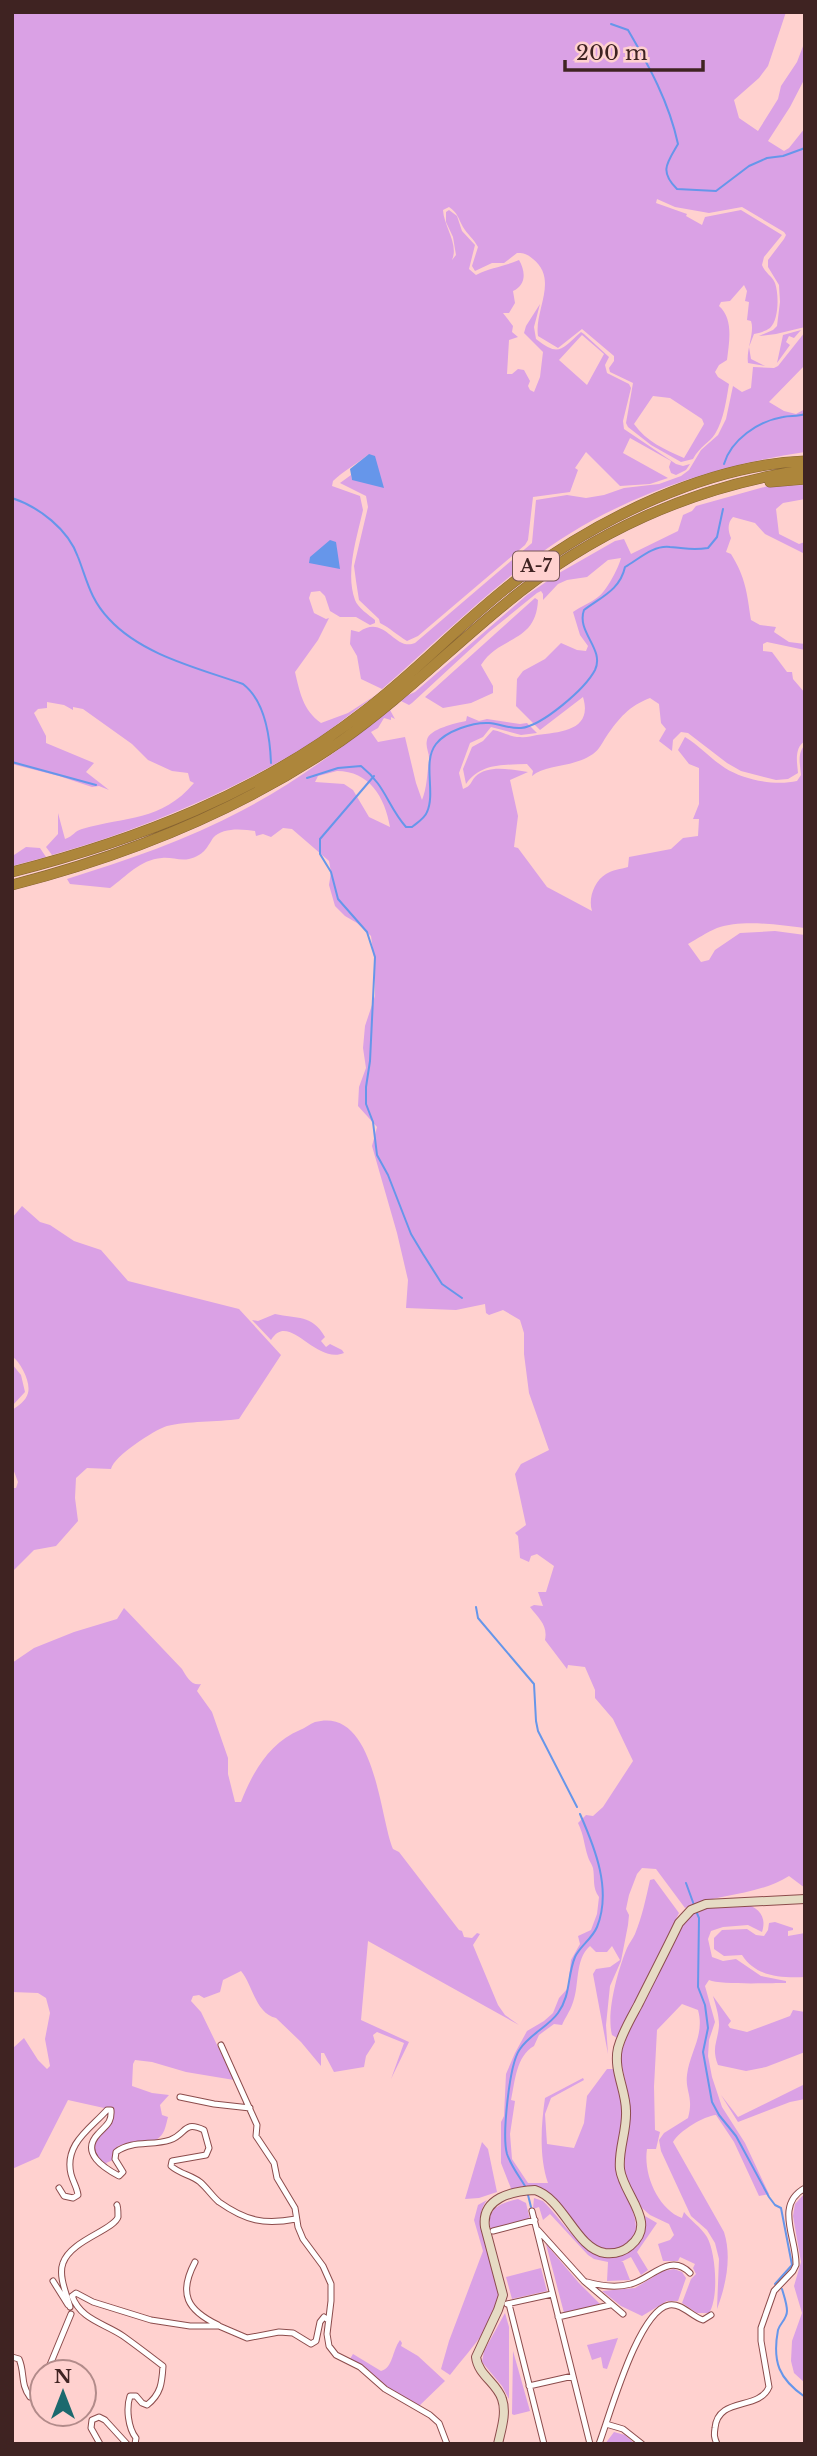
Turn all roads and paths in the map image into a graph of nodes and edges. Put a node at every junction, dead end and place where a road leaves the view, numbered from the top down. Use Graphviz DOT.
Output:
graph roads {
  1 [pos="805,460"];
  2 [pos="805,470"];
  3 [pos="765,479"];
  4 [pos="805,479"];
  5 [pos="398,691"];
  6 [pos="273,778"];
  7 [pos="12,872"];
  8 [pos="12,885"];
  9 [pos="805,1899"];
  10 [pos="222,2045"];
  11 [pos="180,2097"];
  12 [pos="250,2108"];
  13 [pos="59,2188"];
  14 [pos="805,2188"];
  15 [pos="117,2205"];
  16 [pos="532,2211"];
  17 [pos="296,2219"];
  18 [pos="535,2220"];
  19 [pos="536,2228"];
  20 [pos="493,2231"];
  21 [pos="195,2262"];
  22 [pos="690,2273"];
  23 [pos="53,2281"];
  24 [pos="584,2281"];
  25 [pos="552,2294"];
  26 [pos="610,2305"];
  27 [pos="507,2306"];
  28 [pos="73,2310"];
  29 [pos="623,2314"];
  30 [pos="711,2315"];
  31 [pos="558,2317"];
  32 [pos="328,2319"];
  33 [pos="219,2326"];
  34 [pos="12,2357"];
  35 [pos="53,2358"];
  36 [pos="573,2376"];
  37 [pos="529,2386"];
  38 [pos="28,2393"];
  39 [pos="606,2424"];
  40 [pos="100,2444"];
  41 [pos="127,2444"];
  42 [pos="135,2444"];
  43 [pos="447,2444"];
  44 [pos="498,2444"];
  45 [pos="544,2444"];
  46 [pos="590,2444"];
  47 [pos="599,2444"];
  48 [pos="642,2444"];
  49 [pos="717,2444"];
  1 -- 5 [label="highway, A-7"];
  2 -- 3 [label="highway"];
  3 -- 4 [label="highway"];
  3 -- 5 [label="highway, A-7"];
  5 -- 6 [label="highway, A-7"];
  6 -- 7 [label="highway, A-7"];
  6 -- 8 [label="highway, A-7"];
  9 -- 27 [label="street"];
  10 -- 12 [label="street"];
  11 -- 12 [label="street"];
  12 -- 17 [label="street"];
  13 -- 17 [label="street"];
  14 -- 49 [label="street"];
  15 -- 28 [label="street"];
  16 -- 18 [label="street"];
  17 -- 32 [label="street"];
  18 -- 19 [label="street"];
  18 -- 20 [label="street"];
  19 -- 24 [label="street"];
  19 -- 25 [label="street"];
  21 -- 33 [label="street"];
  22 -- 24 [label="street"];
  23 -- 28 [label="street"];
  24 -- 26 [label="street"];
  25 -- 27 [label="street"];
  25 -- 31 [label="street"];
  26 -- 29 [label="street"];
  26 -- 31 [label="street"];
  27 -- 37 [label="street"];
  27 -- 44 [label="street"];
  28 -- 33 [label="street"];
  28 -- 35 [label="street"];
  28 -- 42 [label="street"];
  30 -- 39 [label="street"];
  31 -- 36 [label="street"];
  32 -- 33 [label="street"];
  32 -- 43 [label="street"];
  34 -- 38 [label="street"];
  36 -- 37 [label="street"];
  36 -- 46 [label="street"];
  37 -- 45 [label="street"];
  39 -- 47 [label="street"];
  39 -- 48 [label="street"];
  40 -- 41 [label="street"];
}
